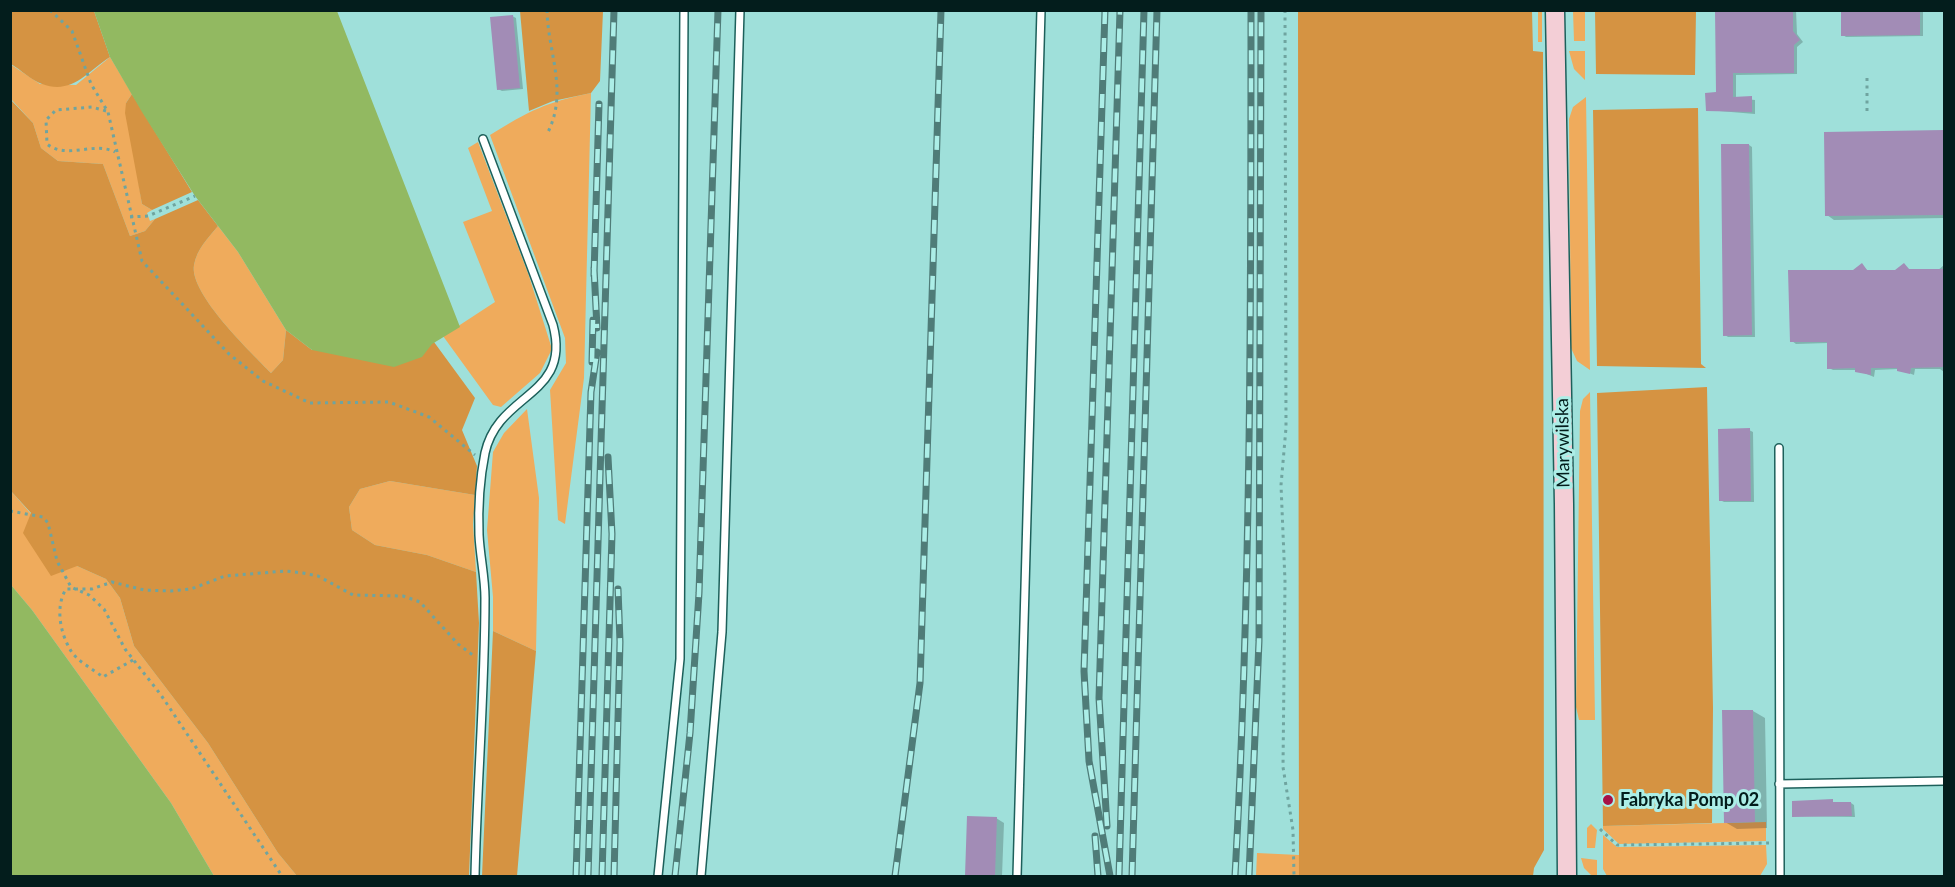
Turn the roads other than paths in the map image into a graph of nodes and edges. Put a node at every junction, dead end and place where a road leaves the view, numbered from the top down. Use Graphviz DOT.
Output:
graph roads {
  1 [pos="684,10"];
  2 [pos="740,10"];
  3 [pos="1041,10"];
  4 [pos="1555,10"];
  5 [pos="483,139"];
  6 [pos="1779,448"];
  7 [pos="1944,781"];
  8 [pos="1779,784"];
  9 [pos="475,876"];
  10 [pos="658,876"];
  11 [pos="701,876"];
  12 [pos="1017,876"];
  13 [pos="1567,876"];
  14 [pos="1780,876"];
  1 -- 10 [label="lane"];
  2 -- 11 [label="lane"];
  3 -- 12 [label="lane"];
  4 -- 13 [label="main road, Marywilska"];
  5 -- 9 [label="lane"];
  6 -- 8 [label="lane"];
  7 -- 8 [label="lane"];
  8 -- 14 [label="lane"];
}
